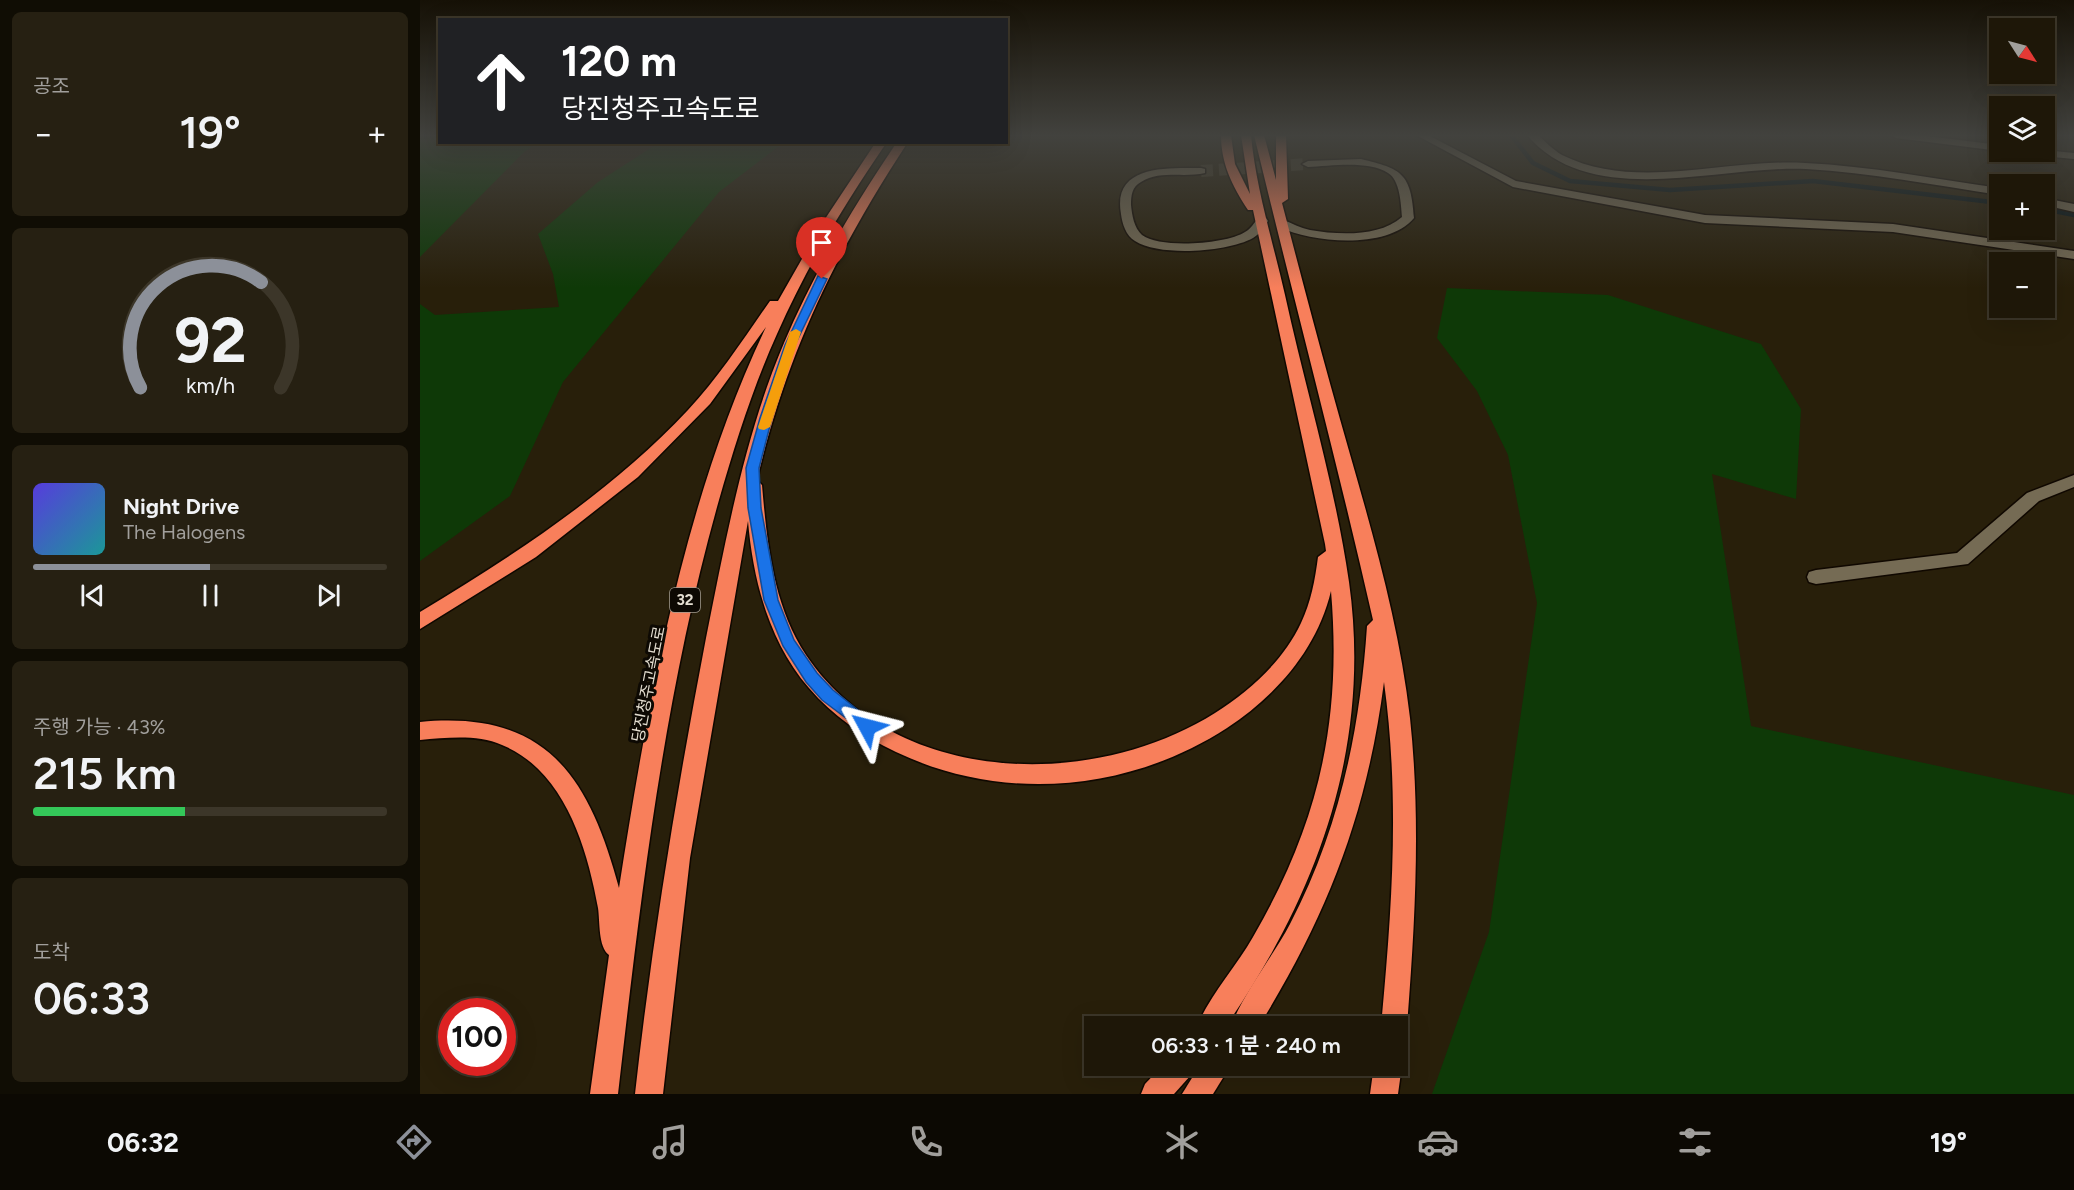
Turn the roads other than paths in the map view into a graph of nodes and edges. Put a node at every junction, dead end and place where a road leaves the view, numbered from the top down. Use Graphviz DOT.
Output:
graph roads {
  1 [pos="854,186"];
  2 [pos="875,186"];
  3 [pos="1128,186"];
  4 [pos="1240,186"];
  5 [pos="1246,186"];
  6 [pos="1254,186"];
  7 [pos="1273,186"];
  8 [pos="1277,186"];
  9 [pos="1282,186"];
  10 [pos="1402,186"];
  11 [pos="1524,186"];
  12 [pos="1955,186"];
  13 [pos="1989,191"];
  14 [pos="2055,204"];
  15 [pos="2074,208"];
  16 [pos="1262,221"];
  17 [pos="1283,224"];
  18 [pos="2074,255"];
  19 [pos="810,256"];
  20 [pos="753,468"];
  21 [pos="2074,481"];
  22 [pos="1330,517"];
  23 [pos="1816,577"];
  24 [pos="1374,583"];
  25 [pos="420,621"];
  26 [pos="420,731"];
  27 [pos="618,980"];
  28 [pos="1217,1016"];
  29 [pos="1250,1016"];
  30 [pos="1395,1016"];
  31 [pos="1171,1076"];
  32 [pos="1209,1076"];
  33 [pos="1386,1076"];
  34 [pos="604,1094"];
  35 [pos="649,1094"];
  36 [pos="1155,1094"];
  37 [pos="1196,1094"];
  38 [pos="1384,1094"];
  1 -- 19 [label="highway, 당진청주고속도로 / 32"];
  2 -- 20 [label="highway, 32"];
  3 -- 16 [label="lane"];
  4 -- 16 [label="highway"];
  5 -- 16 [label="highway"];
  6 -- 16 [label="highway"];
  7 -- 17 [label="highway"];
  8 -- 17 [label="highway"];
  9 -- 17 [label="highway"];
  10 -- 17 [label="lane"];
  11 -- 18 [label="lane"];
  12 -- 13 [label="lane"];
  14 -- 15 [label="lane"];
  16 -- 22 [label="highway"];
  17 -- 24 [label="highway"];
  19 -- 25 [label="highway"];
  19 -- 27 [label="highway, 당진청주고속도로 / 32"];
  20 -- 22 [label="highway"];
  20 -- 35 [label="highway, 32"];
  21 -- 23 [label="lane"];
  22 -- 28 [label="highway"];
  24 -- 29 [label="highway"];
  24 -- 30 [label="highway"];
  26 -- 27 [label="highway"];
  27 -- 34 [label="highway, 당진청주고속도로 / 32"];
  31 -- 36 [label="highway"];
  32 -- 37 [label="highway"];
  33 -- 38 [label="highway"];
}
